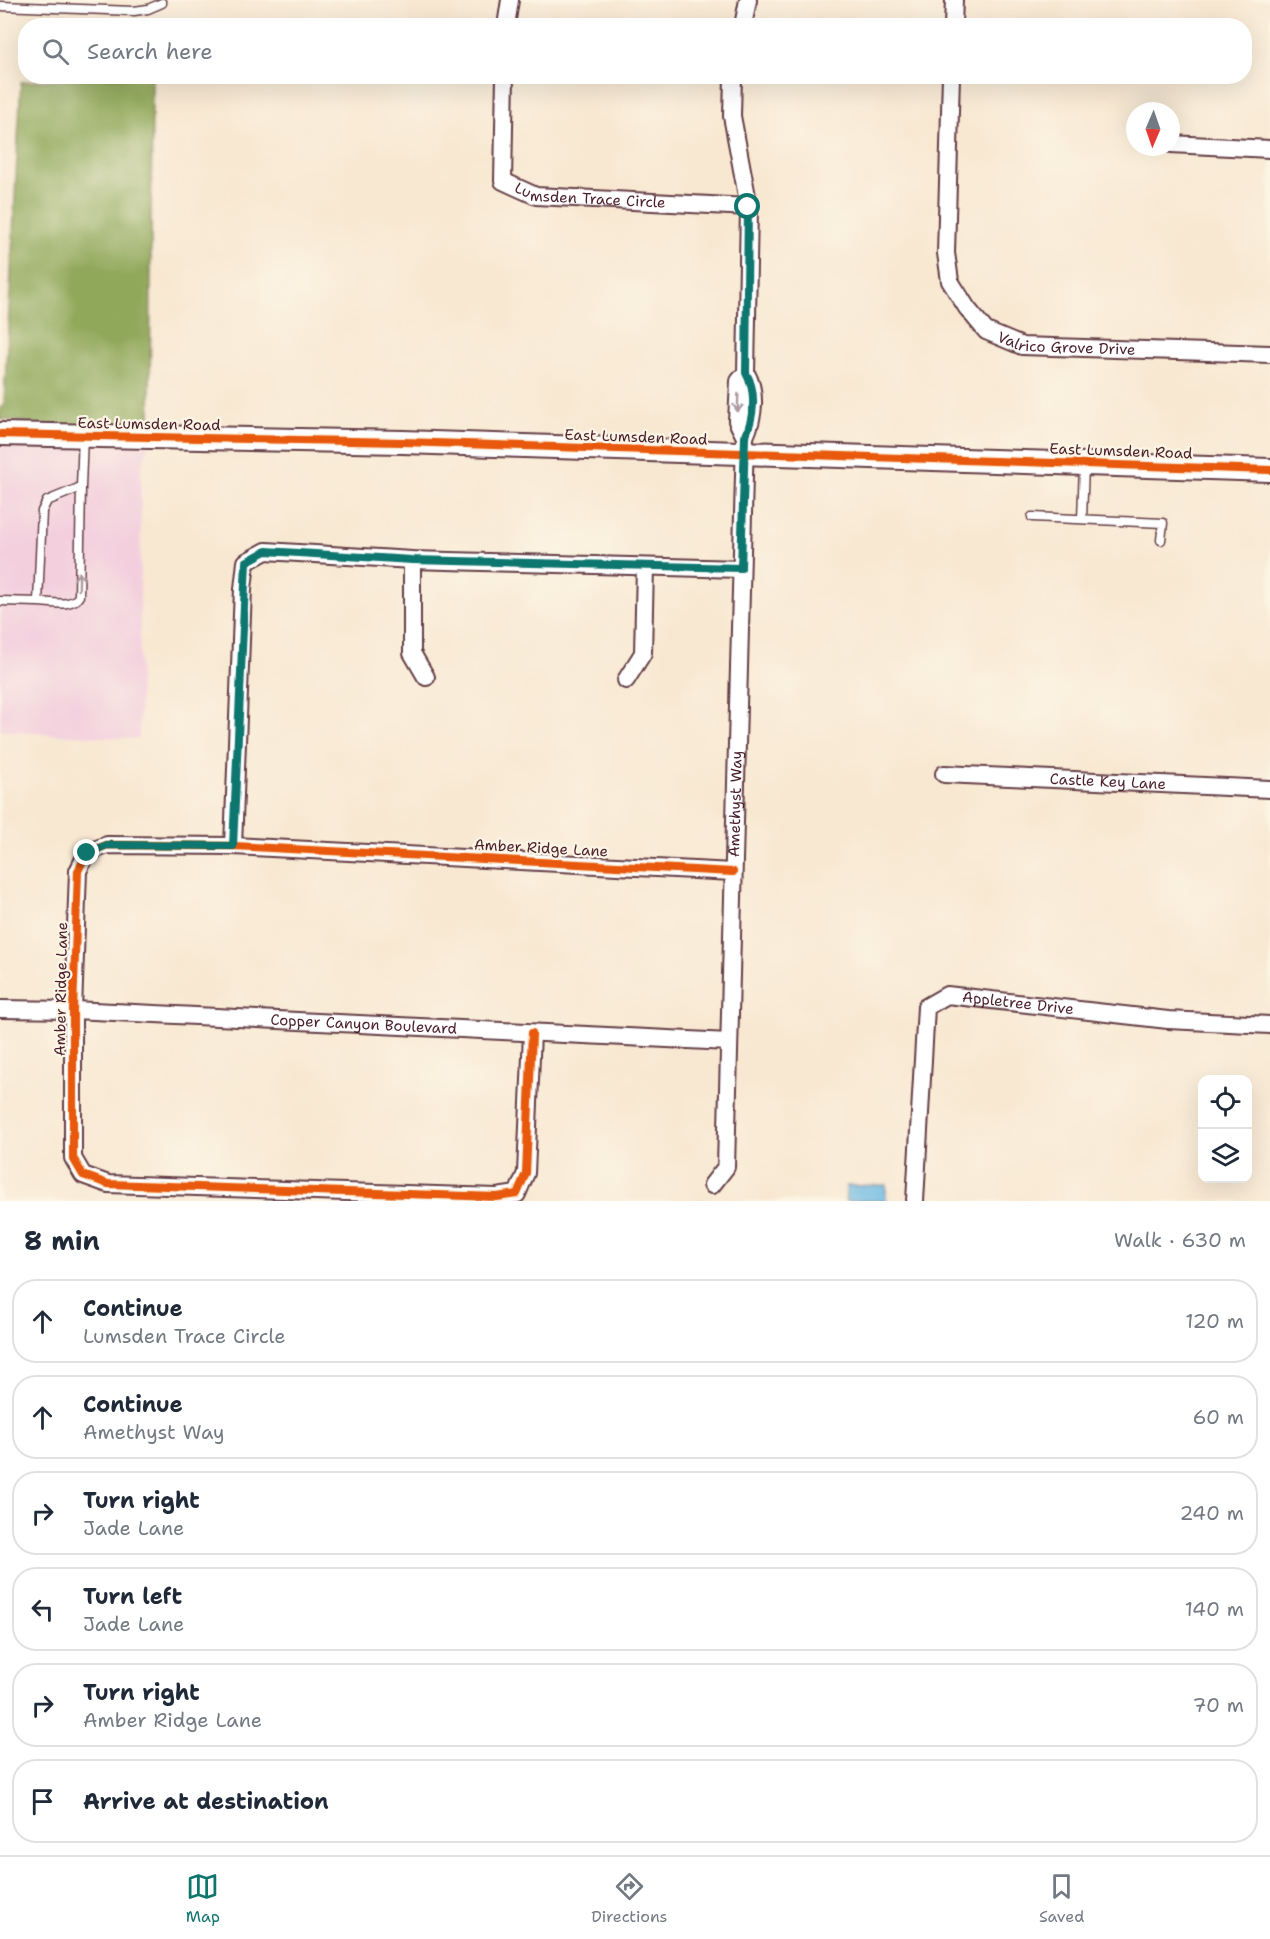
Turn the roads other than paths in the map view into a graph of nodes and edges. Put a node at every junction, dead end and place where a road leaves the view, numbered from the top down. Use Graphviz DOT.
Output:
graph roads {
  1 [pos="510,0"];
  2 [pos="748,0"];
  3 [pos="954,0"];
  4 [pos="162,3"];
  5 [pos="0,6"];
  6 [pos="507,18"];
  7 [pos="745,18"];
  8 [pos="953,18"];
  9 [pos="505,84"];
  10 [pos="733,84"];
  11 [pos="951,84"];
  12 [pos="1180,144"];
  13 [pos="1270,149"];
  14 [pos="748,207"];
  15 [pos="1270,354"];
  16 [pos="0,434"];
  17 [pos="83,436"];
  18 [pos="745,445"];
  19 [pos="1084,463"];
  20 [pos="1270,470"];
  21 [pos="81,487"];
  22 [pos="1032,517"];
  23 [pos="1082,519"];
  24 [pos="1161,540"];
  25 [pos="412,560"];
  26 [pos="645,567"];
  27 [pos="741,568"];
  28 [pos="0,601"];
  29 [pos="38,602"];
  30 [pos="426,677"];
  31 [pos="626,680"];
  32 [pos="944,774"];
  33 [pos="1270,789"];
  34 [pos="233,846"];
  35 [pos="733,872"];
  36 [pos="0,1009"];
  37 [pos="73,1010"];
  38 [pos="1270,1025"];
  39 [pos="532,1034"];
  40 [pos="729,1042"];
  41 [pos="712,1185"];
  42 [pos="915,1201"];
  1 -- 6 [label="street"];
  2 -- 7 [label="street"];
  3 -- 8 [label="street"];
  4 -- 5 [label="lane"];
  9 -- 14 [label="street, Lumsden Trace Circle"];
  10 -- 14 [label="street"];
  11 -- 15 [label="street, Valrico Grove Drive"];
  12 -- 13 [label="street"];
  14 -- 18 [label="street"];
  16 -- 17 [label="street, East Lumsden Road"];
  17 -- 18 [label="street, East Lumsden Road"];
  17 -- 21 [label="lane"];
  18 -- 19 [label="street, East Lumsden Road"];
  18 -- 27 [label="street, Amethyst Way"];
  19 -- 20 [label="street, East Lumsden Road"];
  19 -- 23 [label="lane"];
  21 -- 29 [label="lane"];
  29 -- 21 [label="lane, one-way"];
  22 -- 23 [label="lane"];
  23 -- 24 [label="lane"];
  25 -- 26 [label="street"];
  25 -- 30 [label="street"];
  25 -- 34 [label="street"];
  26 -- 27 [label="street"];
  26 -- 31 [label="street"];
  27 -- 35 [label="street, Amethyst Way"];
  28 -- 29 [label="lane"];
  32 -- 33 [label="street, Castle Key Lane"];
  34 -- 35 [label="street, Amber Ridge Lane"];
  34 -- 37 [label="street, Amber Ridge Lane"];
  35 -- 40 [label="street, Amethyst Way"];
  36 -- 37 [label="street, Copper Canyon Boulevard"];
  37 -- 39 [label="street, Copper Canyon Boulevard"];
  37 -- 39 [label="street, Amber Ridge Lane"];
  38 -- 42 [label="street, Appletree Drive"];
  39 -- 40 [label="street, Copper Canyon Boulevard"];
  40 -- 41 [label="street, Amethyst Way"];
}
